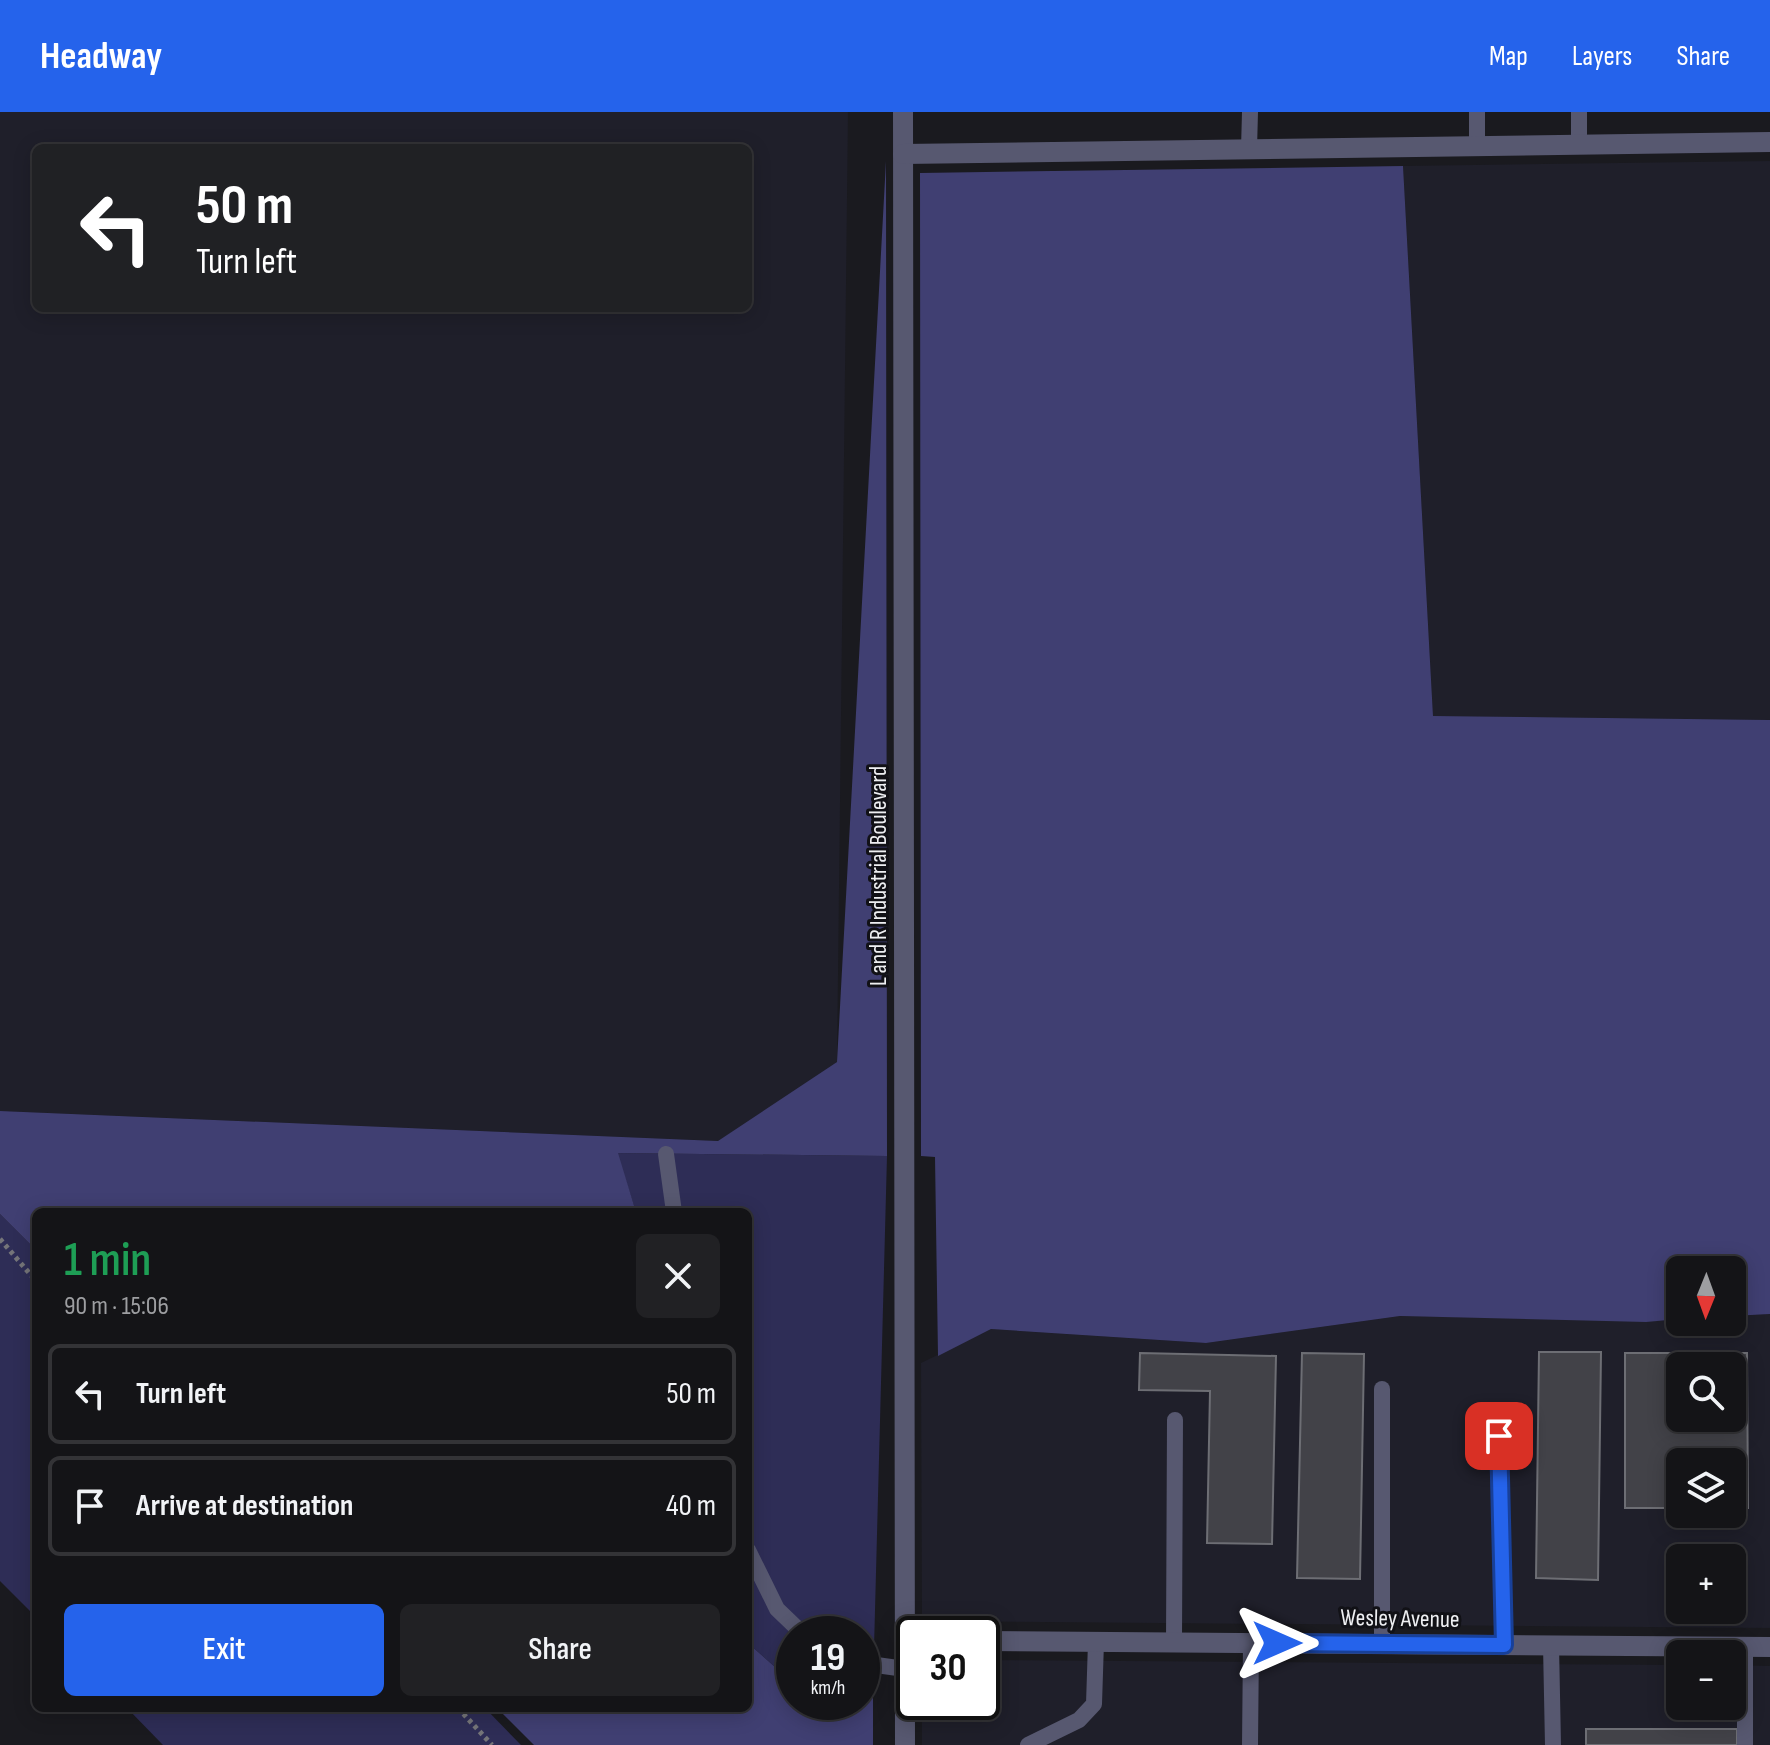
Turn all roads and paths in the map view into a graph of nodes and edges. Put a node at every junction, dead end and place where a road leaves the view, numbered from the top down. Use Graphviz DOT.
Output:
graph roads {
  1 [pos="903,112"];
  2 [pos="1250,112"];
  3 [pos="1477,112"];
  4 [pos="1579,112"];
  5 [pos="1770,142"];
  6 [pos="1579,144"];
  7 [pos="1477,146"];
  8 [pos="1249,149"];
  9 [pos="903,154"];
  10 [pos="666,1154"];
  11 [pos="673,1208"];
  12 [pos="0,1239"];
  13 [pos="32,1276"];
  14 [pos="1382,1389"];
  15 [pos="1175,1420"];
  16 [pos="1499,1436"];
  17 [pos="752,1558"];
  18 [pos="784,1616"];
  19 [pos="909,1616"];
  20 [pos="1000,1641"];
  21 [pos="1096,1642"];
  22 [pos="1174,1642"];
  23 [pos="1251,1643"];
  24 [pos="1382,1644"];
  25 [pos="1504,1645"];
  26 [pos="1551,1645"];
  27 [pos="1666,1646"];
  28 [pos="1746,1646"];
  29 [pos="1770,1647"];
  30 [pos="462,1712"];
  31 [pos="905,1720"];
  32 [pos="1745,1720"];
  33 [pos="492,1745"];
  34 [pos="905,1745"];
  35 [pos="1028,1745"];
  36 [pos="1250,1745"];
  37 [pos="1553,1745"];
  38 [pos="1745,1745"];
  1 -- 9 [label="street, L and R Industrial Boulevard"];
  2 -- 8 [label="lane"];
  3 -- 7 [label="lane"];
  4 -- 6 [label="lane"];
  5 -- 6 [label="street"];
  6 -- 7 [label="street"];
  7 -- 8 [label="street"];
  8 -- 9 [label="street"];
  9 -- 19 [label="street, L and R Industrial Boulevard"];
  10 -- 11 [label="lane"];
  12 -- 13 [label="path"];
  14 -- 24 [label="lane"];
  15 -- 22 [label="lane"];
  16 -- 25 [label="lane"];
  17 -- 18 [label="lane"];
  20 -- 21 [label="street, Wesley Avenue"];
  21 -- 22 [label="street, Wesley Avenue"];
  21 -- 35 [label="lane"];
  22 -- 23 [label="street, Wesley Avenue"];
  23 -- 24 [label="street, Wesley Avenue"];
  23 -- 36 [label="lane"];
  24 -- 25 [label="street, Wesley Avenue"];
  25 -- 26 [label="street, Wesley Avenue"];
  26 -- 27 [label="street, Wesley Avenue"];
  26 -- 37 [label="lane"];
  28 -- 29 [label="street, Wesley Avenue"];
  30 -- 33 [label="path"];
  31 -- 34 [label="street, L and R Industrial Boulevard"];
  32 -- 38 [label="lane"];
}
